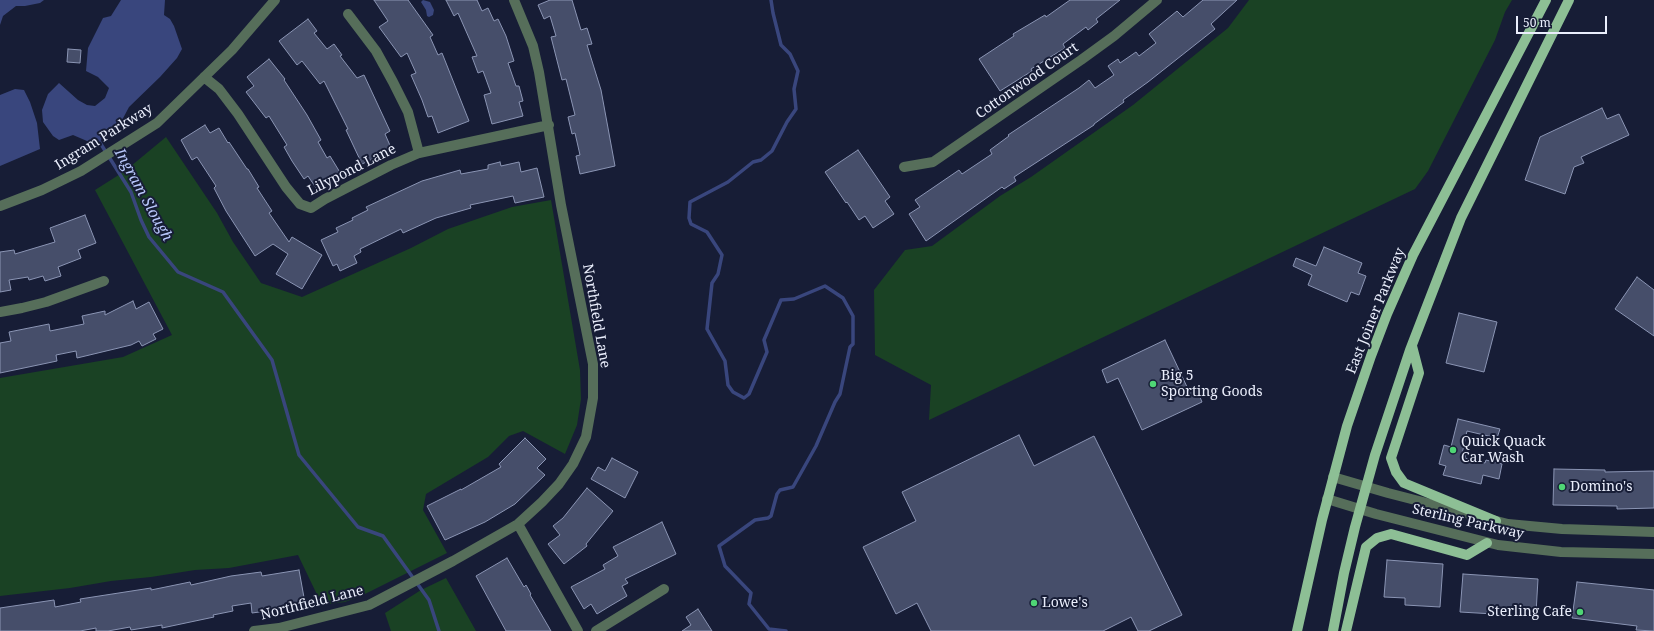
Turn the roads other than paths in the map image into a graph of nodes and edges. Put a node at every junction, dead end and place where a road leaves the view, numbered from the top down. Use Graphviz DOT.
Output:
graph roads {
  1 [pos="275,0"];
  2 [pos="514,0"];
  3 [pos="1157,0"];
  4 [pos="1546,0"];
  5 [pos="1569,0"];
  6 [pos="348,14"];
  7 [pos="204,77"];
  8 [pos="549,125"];
  9 [pos="419,153"];
  10 [pos="904,167"];
  11 [pos="0,206"];
  12 [pos="104,281"];
  13 [pos="0,312"];
  14 [pos="1412,346"];
  15 [pos="1333,477"];
  16 [pos="1366,487"];
  17 [pos="1327,498"];
  18 [pos="1360,509"];
  19 [pos="1496,521"];
  20 [pos="518,524"];
  21 [pos="1654,532"];
  22 [pos="1487,543"];
  23 [pos="1654,554"];
  24 [pos="664,589"];
  25 [pos="279,629"];
  26 [pos="254,631"];
  27 [pos="578,631"];
  28 [pos="596,631"];
  29 [pos="1297,631"];
  30 [pos="1333,631"];
  31 [pos="1346,631"];
  1 -- 7 [label="street, Ingram Parkway"];
  2 -- 8 [label="street, Northfield Lane"];
  3 -- 10 [label="street, Cottonwood Court"];
  4 -- 15 [label="main road, East Joiner Parkway"];
  5 -- 14 [label="main road"];
  6 -- 9 [label="street"];
  7 -- 9 [label="street, Lilypond Lane"];
  7 -- 11 [label="street, Ingram Parkway"];
  8 -- 9 [label="street, Lilypond Lane"];
  8 -- 20 [label="street, Northfield Lane"];
  12 -- 13 [label="street"];
  14 -- 16 [label="main road"];
  14 -- 19 [label="main road"];
  15 -- 16 [label="street, Sterling Parkway"];
  15 -- 17 [label="main road, East Joiner Parkway"];
  16 -- 18 [label="main road"];
  16 -- 19 [label="street, Sterling Parkway"];
  17 -- 18 [label="street, Sterling Parkway"];
  17 -- 29 [label="main road, East Joiner Parkway"];
  18 -- 22 [label="street, Sterling Parkway"];
  18 -- 30 [label="main road"];
  19 -- 21 [label="street, Sterling Parkway"];
  20 -- 25 [label="street, Northfield Lane"];
  20 -- 27 [label="street"];
  22 -- 23 [label="street, Sterling Parkway"];
  22 -- 31 [label="main road"];
  24 -- 28 [label="street"];
  25 -- 26 [label="street, Northfield Lane"];
}
